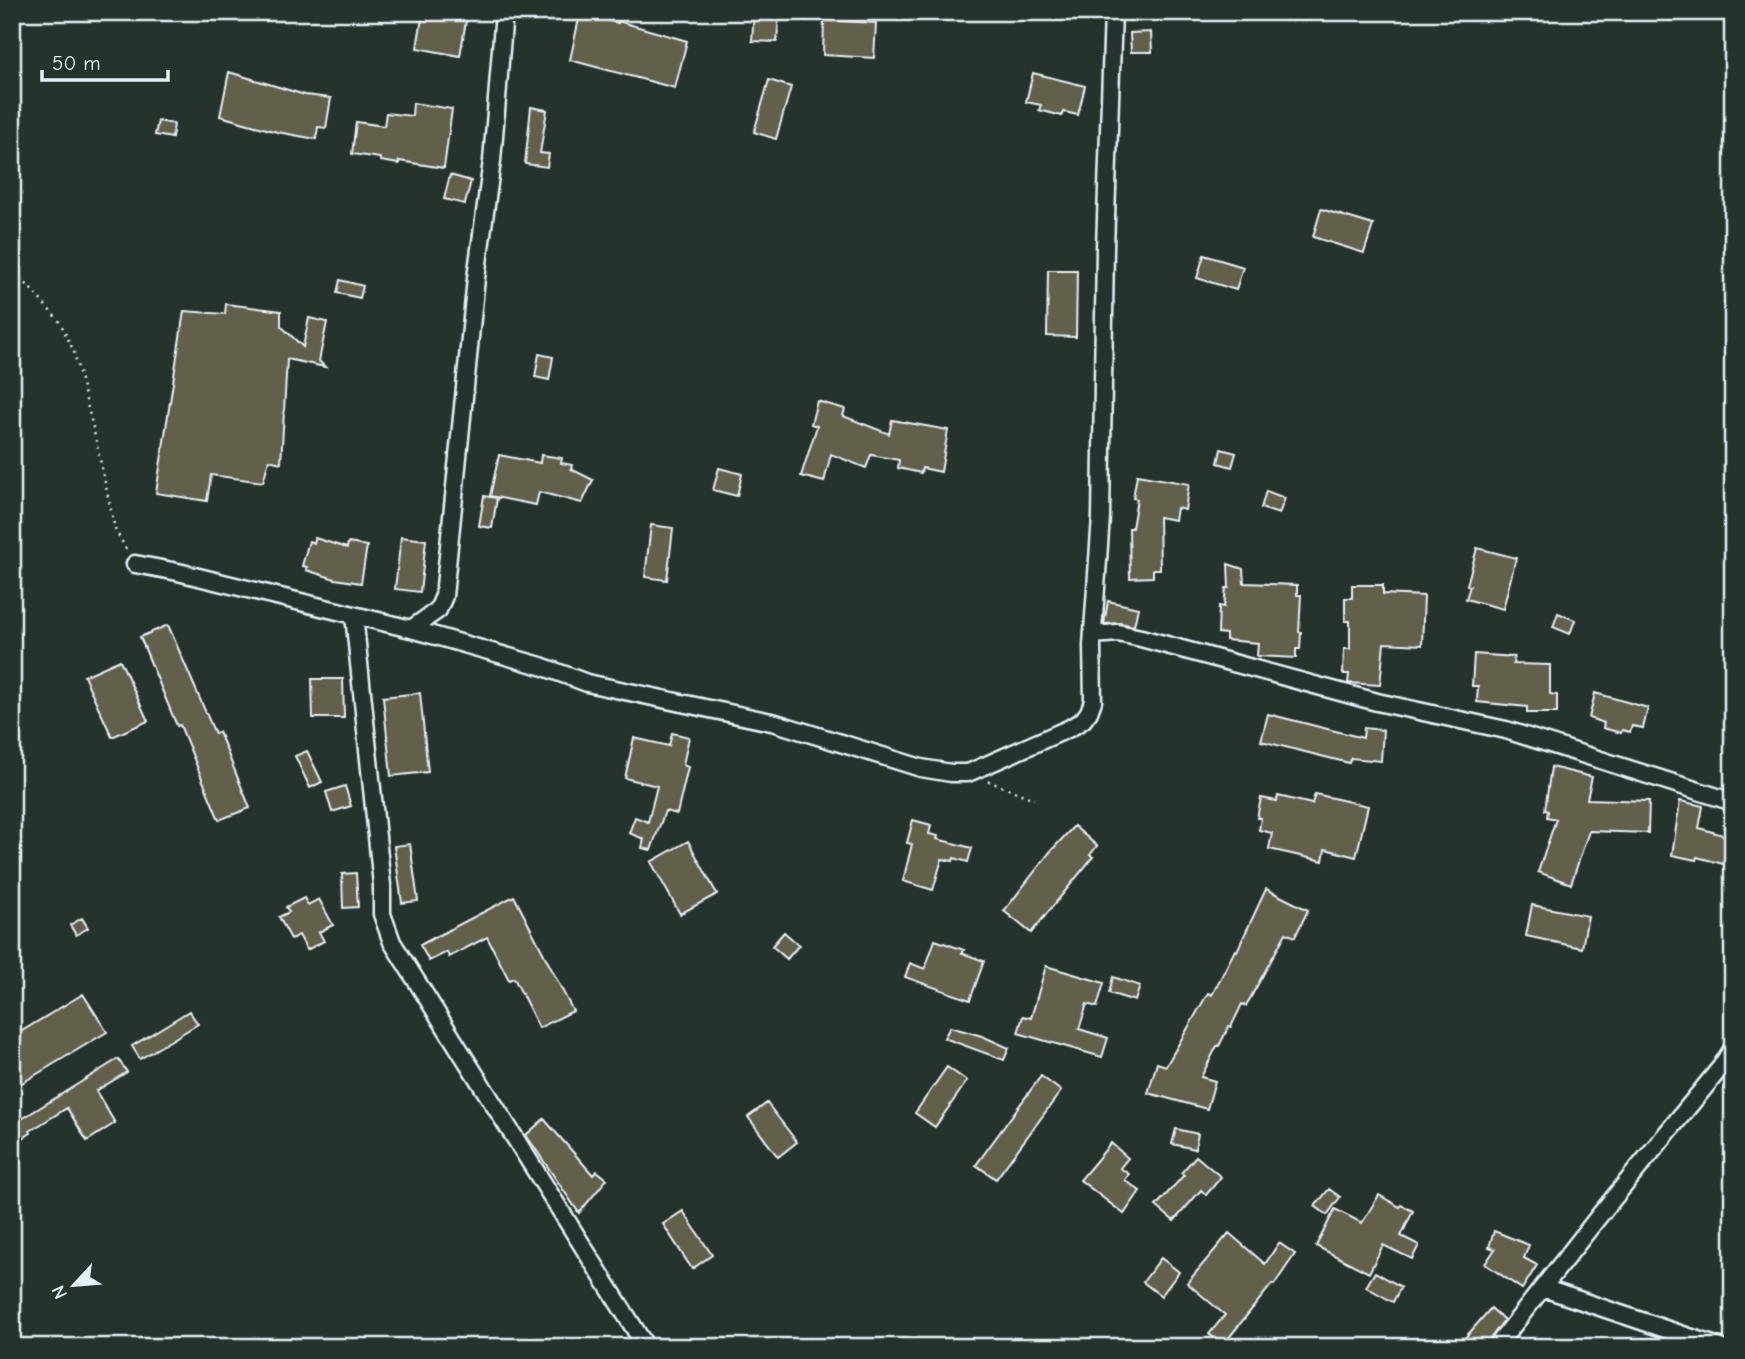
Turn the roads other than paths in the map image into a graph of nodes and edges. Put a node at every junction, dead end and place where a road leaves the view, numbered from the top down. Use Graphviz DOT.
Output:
graph roads {
  1 [pos="505,12"];
  2 [pos="1113,12"];
  3 [pos="135,564"];
  4 [pos="354,615"];
  5 [pos="411,629"];
  6 [pos="1093,635"];
  7 [pos="1733,802"];
  8 [pos="1733,1048"];
  9 [pos="1543,1288"];
  10 [pos="646,1347"];
  11 [pos="1496,1347"];
  12 [pos="1719,1347"];
  1 -- 5 [label="street"];
  2 -- 6 [label="street"];
  3 -- 4 [label="street"];
  4 -- 5 [label="street"];
  4 -- 10 [label="street"];
  5 -- 6 [label="street"];
  6 -- 7 [label="street"];
  8 -- 9 [label="street"];
  9 -- 11 [label="street"];
  9 -- 12 [label="street"];
}
